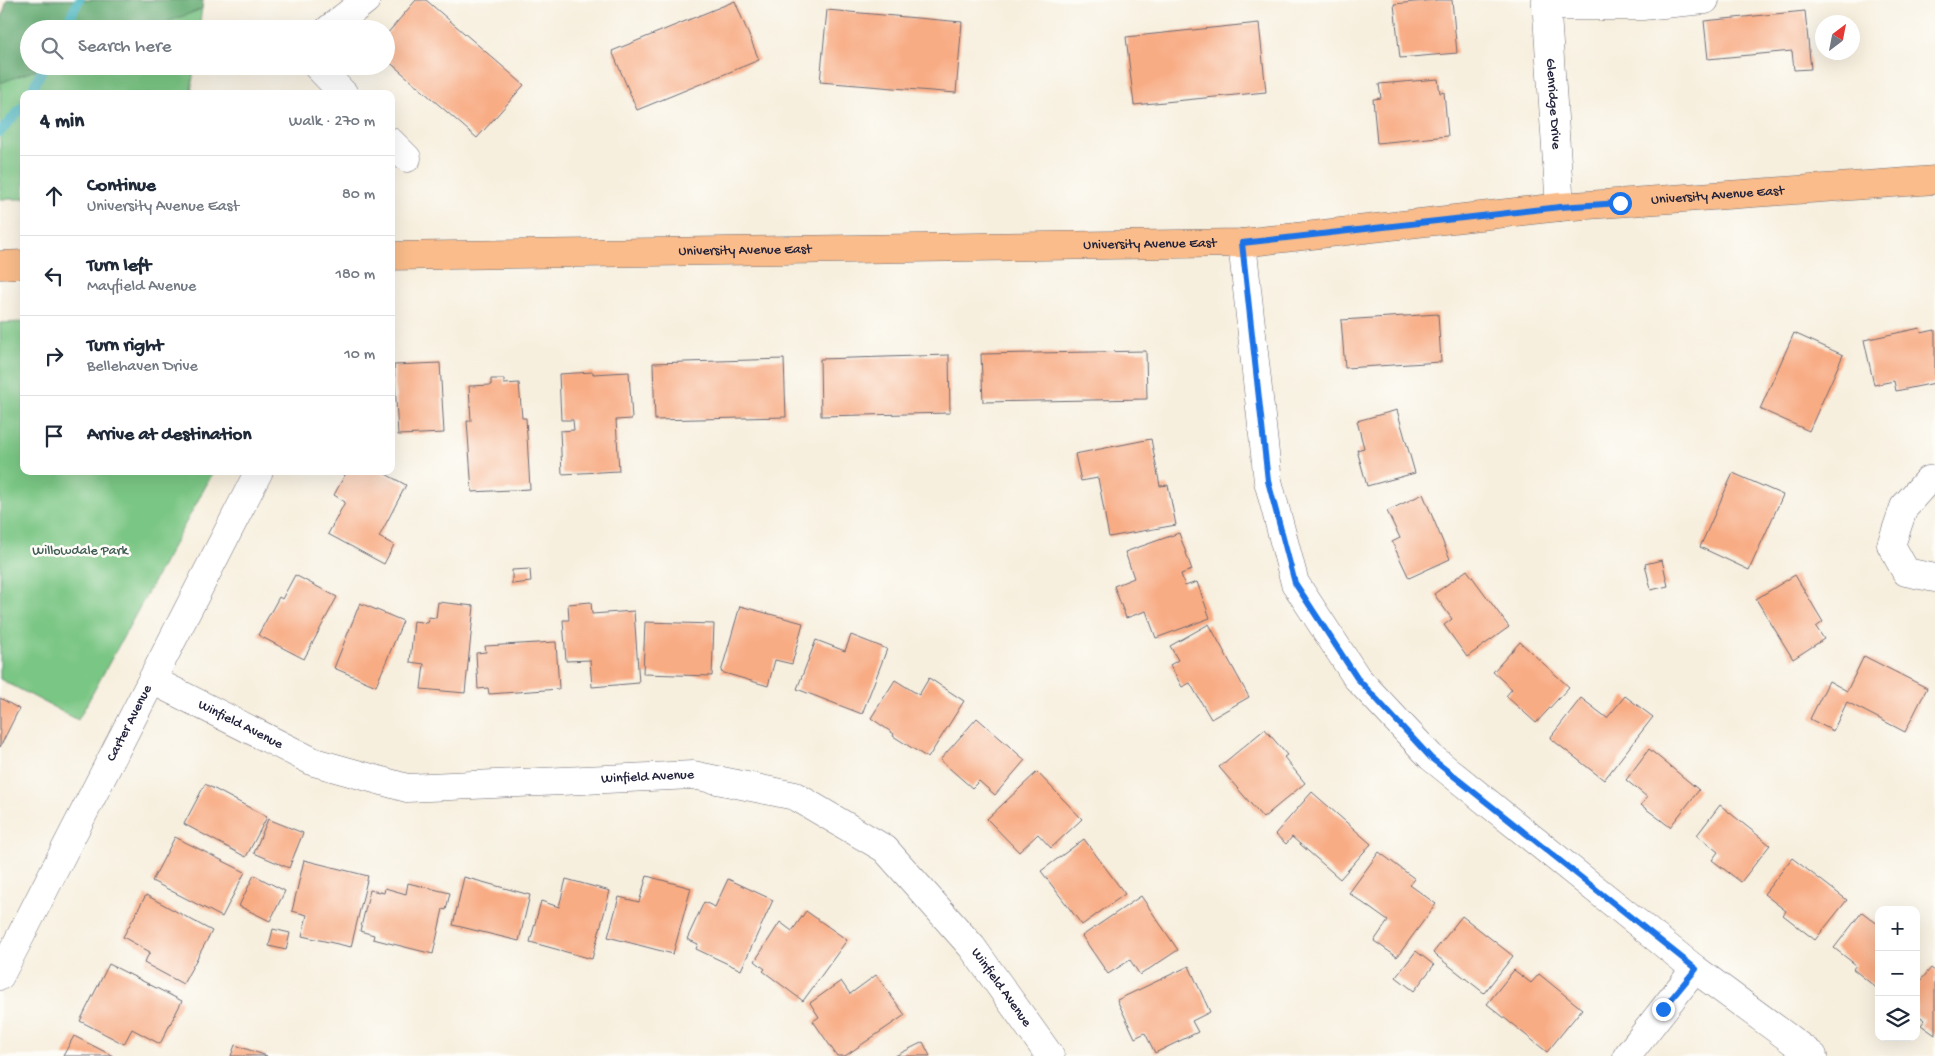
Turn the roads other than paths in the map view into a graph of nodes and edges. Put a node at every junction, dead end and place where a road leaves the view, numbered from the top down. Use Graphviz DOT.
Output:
graph roads {
  1 [pos="366,0"];
  2 [pos="1706,0"];
  3 [pos="1546,3"];
  4 [pos="340,20"];
  5 [pos="326,75"];
  6 [pos="340,90"];
  7 [pos="1935,180"];
  8 [pos="1560,207"];
  9 [pos="1242,243"];
  10 [pos="395,256"];
  11 [pos="20,264"];
  12 [pos="0,265"];
  13 [pos="257,475"];
  14 [pos="1935,479"];
  15 [pos="1935,578"];
  16 [pos="152,680"];
  17 [pos="1696,969"];
  18 [pos="0,976"];
  19 [pos="1050,1056"];
  20 [pos="1626,1056"];
  21 [pos="1813,1056"];
  1 -- 4 [label="street"];
  2 -- 3 [label="street"];
  3 -- 8 [label="street, Glenridge Drive"];
  5 -- 6 [label="street"];
  7 -- 8 [label="main road, University Avenue East"];
  8 -- 9 [label="main road, University Avenue East"];
  9 -- 10 [label="main road, University Avenue East"];
  9 -- 17 [label="street"];
  11 -- 12 [label="main road"];
  13 -- 16 [label="street, Carter Avenue"];
  14 -- 15 [label="street"];
  16 -- 18 [label="street, Carter Avenue"];
  16 -- 19 [label="street, Winfield Avenue"];
  17 -- 20 [label="street"];
  17 -- 21 [label="street"];
}
